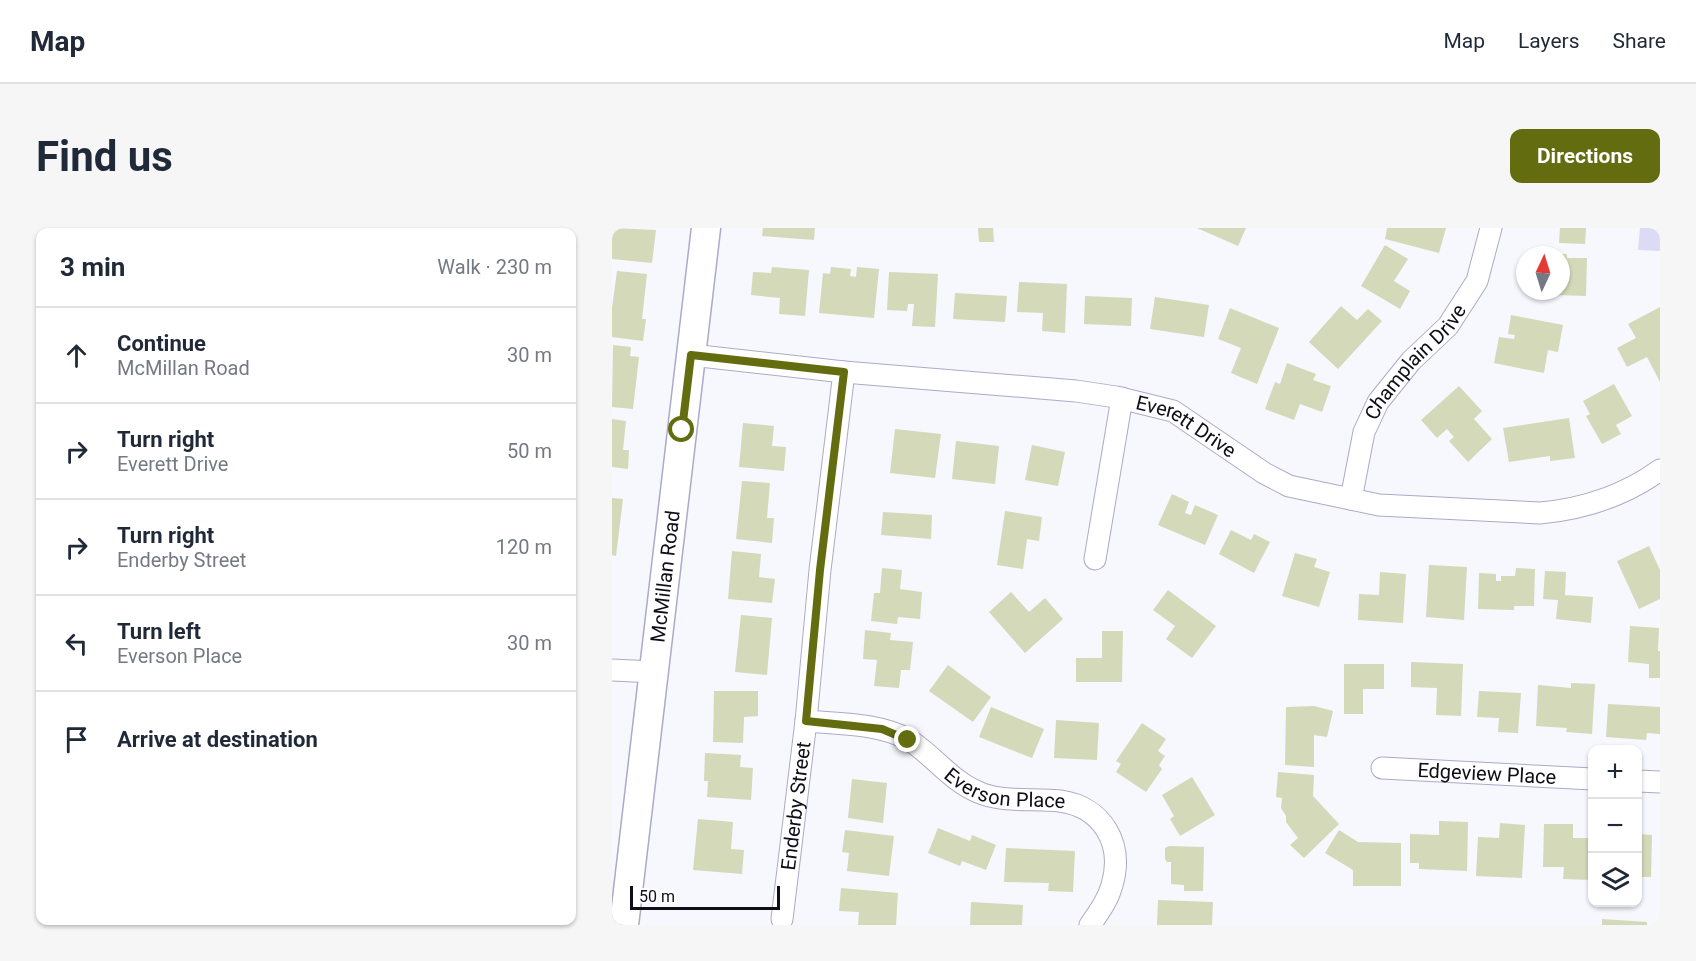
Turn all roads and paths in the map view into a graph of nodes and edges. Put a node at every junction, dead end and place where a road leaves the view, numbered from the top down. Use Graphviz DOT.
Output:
graph roads {
  1 [pos="706,228"];
  2 [pos="1491,228"];
  3 [pos="691,355"];
  4 [pos="844,372"];
  5 [pos="1122,398"];
  6 [pos="1660,472"];
  7 [pos="1351,499"];
  8 [pos="1095,559"];
  9 [pos="612,670"];
  10 [pos="654,672"];
  11 [pos="806,721"];
  12 [pos="1382,768"];
  13 [pos="1588,779"];
  14 [pos="1642,781"];
  15 [pos="1660,782"];
  16 [pos="782,919"];
  17 [pos="624,925"];
  18 [pos="1090,925"];
  1 -- 3 [label="street, McMillan Road"];
  2 -- 7 [label="street, Champlain Drive"];
  3 -- 4 [label="street, Everett Drive"];
  3 -- 10 [label="street, McMillan Road"];
  4 -- 5 [label="street, Everett Drive"];
  4 -- 11 [label="street, Enderby Street"];
  5 -- 7 [label="street, Everett Drive"];
  5 -- 8 [label="street"];
  6 -- 7 [label="street, Everett Drive"];
  9 -- 10 [label="street"];
  10 -- 17 [label="street, McMillan Road"];
  11 -- 16 [label="street, Enderby Street"];
  11 -- 18 [label="street, Everson Place"];
  12 -- 13 [label="street, Edgeview Place"];
  14 -- 15 [label="street"];
}
